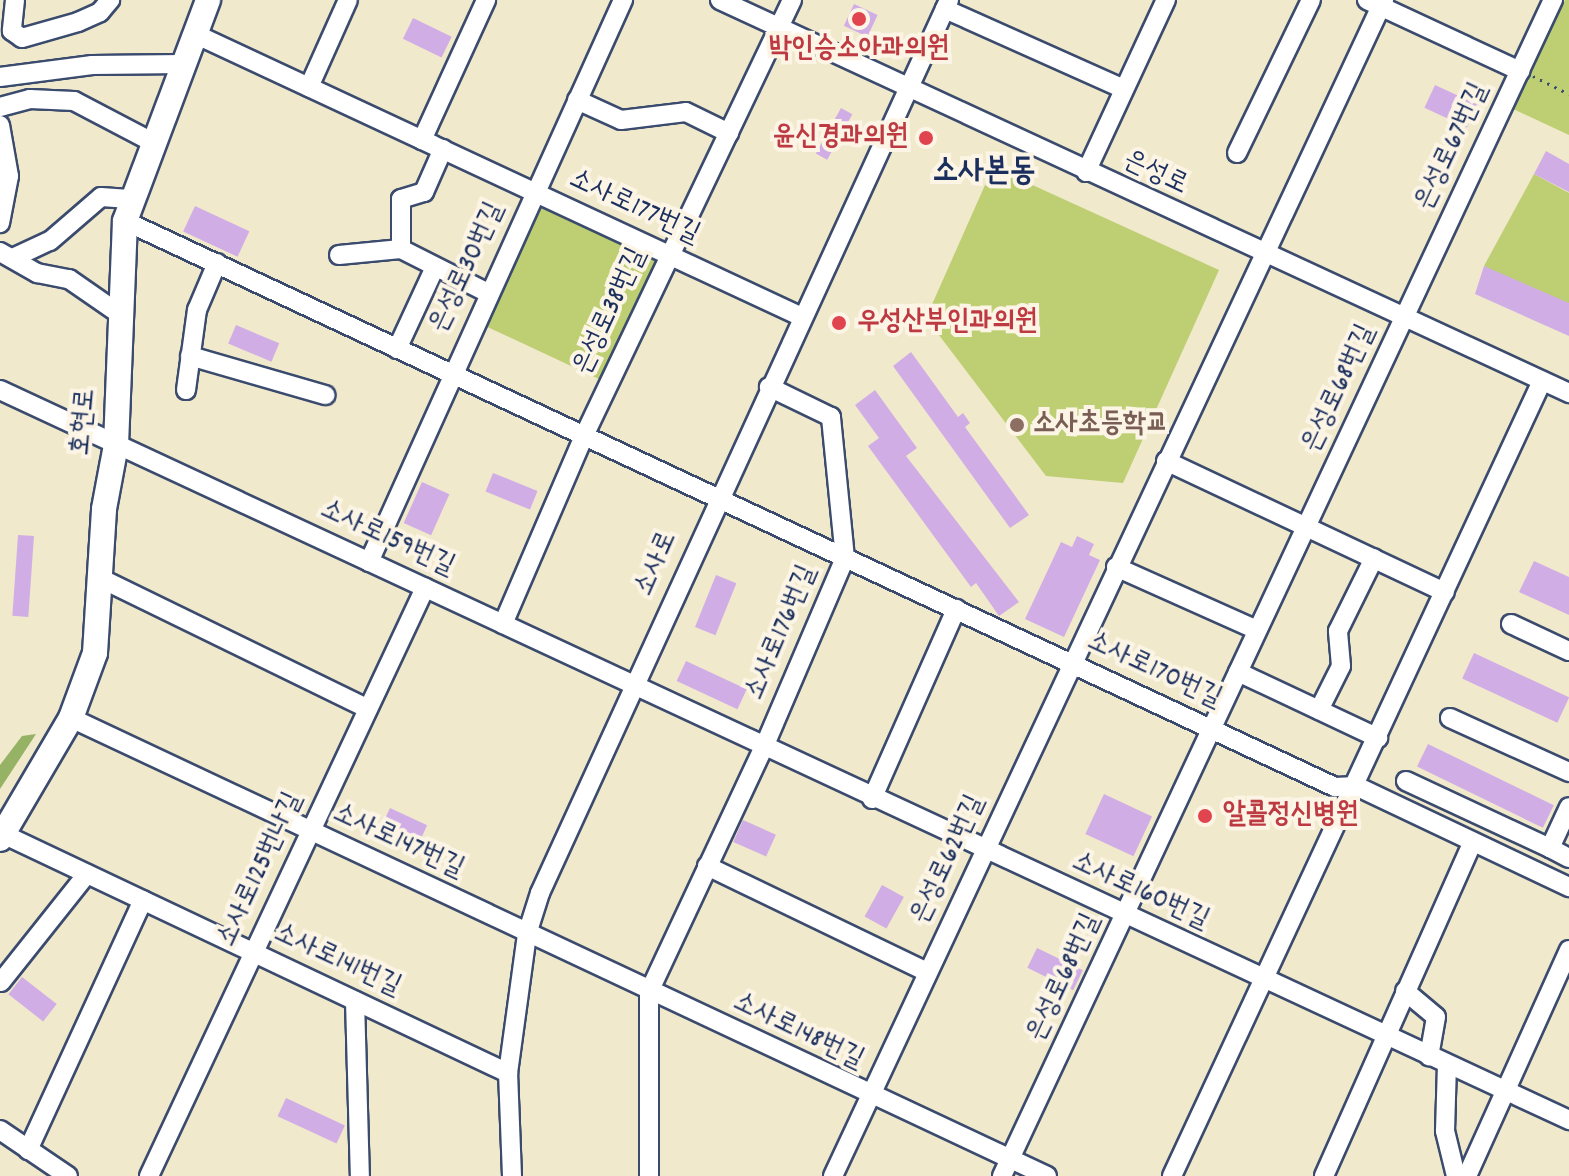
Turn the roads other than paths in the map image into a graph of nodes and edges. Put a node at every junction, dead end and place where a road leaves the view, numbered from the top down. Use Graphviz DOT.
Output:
graph roads {
  1 [pos="15,0"];
  2 [pos="110,0"];
  3 [pos="348,0"];
  4 [pos="486,0"];
  5 [pos="623,0"];
  6 [pos="720,0"];
  7 [pos="792,0"];
  8 [pos="1166,0"];
  9 [pos="1311,0"];
  10 [pos="1553,0"];
  11 [pos="202,2"];
  12 [pos="1377,2"];
  13 [pos="947,4"];
  14 [pos="780,28"];
  15 [pos="195,34"];
  16 [pos="184,64"];
  17 [pos="1520,71"];
  18 [pos="0,77"];
  19 [pos="309,87"];
  20 [pos="908,89"];
  21 [pos="1124,89"];
  22 [pos="577,100"];
  23 [pos="0,107"];
  24 [pos="0,125"];
  25 [pos="729,133"];
  26 [pos="422,140"];
  27 [pos="154,143"];
  28 [pos="443,149"];
  29 [pos="1237,153"];
  30 [pos="1086,172"];
  31 [pos="534,192"];
  32 [pos="129,210"];
  33 [pos="0,223"];
  34 [pos="401,249"];
  35 [pos="8,254"];
  36 [pos="339,255"];
  37 [pos="669,255"];
  38 [pos="1264,256"];
  39 [pos="217,263"];
  40 [pos="435,267"];
  41 [pos="488,293"];
  42 [pos="121,315"];
  43 [pos="802,317"];
  44 [pos="1404,318"];
  45 [pos="397,349"];
  46 [pos="190,356"];
  47 [pos="451,374"];
  48 [pos="1542,381"];
  49 [pos="769,387"];
  50 [pos="0,390"];
  51 [pos="186,390"];
  52 [pos="1569,393"];
  53 [pos="325,395"];
  54 [pos="584,436"];
  55 [pos="116,445"];
  56 [pos="1166,461"];
  57 [pos="717,499"];
  58 [pos="1306,526"];
  59 [pos="845,558"];
  60 [pos="1374,558"];
  61 [pos="369,562"];
  62 [pos="1116,567"];
  63 [pos="100,578"];
  64 [pos="425,588"];
  65 [pos="1445,592"];
  66 [pos="956,609"];
  67 [pos="503,624"];
  68 [pos="1511,624"];
  69 [pos="1257,630"];
  70 [pos="1569,651"];
  71 [pos="1071,663"];
  72 [pos="1238,672"];
  73 [pos="635,685"];
  74 [pos="368,709"];
  75 [pos="1319,710"];
  76 [pos="71,718"];
  77 [pos="1450,718"];
  78 [pos="1211,729"];
  79 [pos="1378,738"];
  80 [pos="764,747"];
  81 [pos="1569,772"];
  82 [pos="1406,781"];
  83 [pos="1356,786"];
  84 [pos="872,799"];
  85 [pos="1569,807"];
  86 [pos="310,831"];
  87 [pos="2,837"];
  88 [pos="1473,842"];
  89 [pos="1550,848"];
  90 [pos="984,851"];
  91 [pos="1569,858"];
  92 [pos="707,866"];
  93 [pos="87,874"];
  94 [pos="1569,887"];
  95 [pos="143,900"];
  96 [pos="1125,916"];
  97 [pos="527,934"];
  98 [pos="1569,950"];
  99 [pos="253,952"];
  100 [pos="927,972"];
  101 [pos="1266,981"];
  102 [pos="1,982"];
  103 [pos="1405,991"];
  104 [pos="649,992"];
  105 [pos="355,1001"];
  106 [pos="1385,1036"];
  107 [pos="1429,1056"];
  108 [pos="1447,1064"];
  109 [pos="508,1073"];
  110 [pos="1506,1091"];
  111 [pos="869,1097"];
  112 [pos="1569,1120"];
  113 [pos="0,1130"];
  114 [pos="28,1150"];
  115 [pos="1006,1168"];
  116 [pos="68,1176"];
  117 [pos="149,1176"];
  118 [pos="360,1176"];
  119 [pos="512,1176"];
  120 [pos="649,1176"];
  121 [pos="833,1176"];
  122 [pos="1047,1176"];
  123 [pos="1172,1176"];
  124 [pos="1324,1176"];
  125 [pos="1456,1176"];
  126 [pos="1467,1176"];
  1 -- 2 [label="street"];
  3 -- 19 [label="street"];
  4 -- 26 [label="street"];
  5 -- 22 [label="street, 은성로30번길"];
  6 -- 14 [label="street, 은성로"];
  7 -- 14 [label="street, 은성로38번길"];
  8 -- 21 [label="street"];
  9 -- 29 [label="street"];
  10 -- 17 [label="street, 은성로67번길"];
  11 -- 15 [label="main road, 호현로"];
  12 -- 17 [label="street"];
  12 -- 38 [label="street, 은성로62번길"];
  13 -- 20 [label="street, 소사로"];
  13 -- 21 [label="street"];
  14 -- 20 [label="street, 은성로"];
  14 -- 25 [label="street, 은성로38번길"];
  15 -- 16 [label="main road, 호현로"];
  15 -- 19 [label="street, 소사로177번길"];
  16 -- 18 [label="street"];
  16 -- 27 [label="main road, 호현로"];
  17 -- 44 [label="street, 은성로67번길"];
  19 -- 26 [label="street, 소사로177번길"];
  20 -- 30 [label="street, 은성로"];
  20 -- 43 [label="street, 소사로"];
  21 -- 30 [label="street"];
  22 -- 25 [label="street"];
  22 -- 31 [label="street, 은성로30번길"];
  23 -- 27 [label="street"];
  24 -- 33 [label="street"];
  25 -- 37 [label="street, 은성로38번길"];
  26 -- 28 [label="street, 소사로177번길"];
  27 -- 32 [label="main road, 호현로"];
  28 -- 31 [label="street, 소사로177번길"];
  28 -- 34 [label="street"];
  30 -- 38 [label="street, 은성로"];
  31 -- 37 [label="street, 소사로177번길"];
  31 -- 41 [label="street, 은성로30번길"];
  32 -- 35 [label="street"];
  32 -- 39 [label="street, 소사로170번길"];
  32 -- 42 [label="main road, 호현로"];
  34 -- 36 [label="street"];
  34 -- 40 [label="street"];
  35 -- 42 [label="street"];
  37 -- 43 [label="street, 소사로177번길"];
  37 -- 54 [label="street, 은성로38번길"];
  38 -- 44 [label="street, 은성로"];
  38 -- 56 [label="street, 은성로62번길"];
  39 -- 45 [label="street, 소사로170번길"];
  39 -- 46 [label="street"];
  40 -- 41 [label="street"];
  40 -- 45 [label="street"];
  41 -- 47 [label="street, 은성로30번길"];
  42 -- 55 [label="main road, 호현로"];
  43 -- 49 [label="street, 소사로"];
  44 -- 48 [label="street, 은성로"];
  44 -- 58 [label="street, 은성로68번길"];
  45 -- 47 [label="street, 소사로170번길"];
  46 -- 51 [label="street"];
  46 -- 53 [label="street"];
  47 -- 54 [label="street, 소사로170번길"];
  47 -- 61 [label="street, 은성로30번길"];
  48 -- 52 [label="street, 은성로"];
  48 -- 65 [label="street"];
  49 -- 57 [label="street, 소사로"];
  49 -- 59 [label="street, 소사로176번길"];
  50 -- 55 [label="street, 소사로159번길"];
  54 -- 57 [label="street, 소사로170번길"];
  54 -- 67 [label="street, 은성로38번길"];
  55 -- 61 [label="street, 소사로159번길"];
  55 -- 63 [label="main road, 호현로"];
  56 -- 58 [label="street"];
  56 -- 62 [label="street, 은성로62번길"];
  57 -- 59 [label="street, 소사로170번길"];
  57 -- 73 [label="street, 소사로"];
  58 -- 60 [label="street"];
  58 -- 69 [label="street, 은성로68번길"];
  59 -- 66 [label="street, 소사로170번길"];
  59 -- 80 [label="street, 소사로176번길"];
  60 -- 65 [label="street"];
  60 -- 75 [label="street"];
  61 -- 64 [label="street, 소사로159번길"];
  62 -- 69 [label="street"];
  62 -- 71 [label="street, 은성로62번길"];
  63 -- 74 [label="street"];
  63 -- 76 [label="main road, 호현로"];
  64 -- 67 [label="street, 소사로159번길"];
  64 -- 74 [label="street, 소사로125번나길"];
  65 -- 79 [label="street"];
  66 -- 71 [label="street, 소사로170번길"];
  66 -- 84 [label="street"];
  67 -- 73 [label="street, 소사로159번길"];
  68 -- 70 [label="street"];
  69 -- 72 [label="street, 은성로68번길"];
  71 -- 78 [label="street, 소사로170번길"];
  71 -- 90 [label="street, 은성로62번길"];
  72 -- 75 [label="street"];
  72 -- 78 [label="street, 은성로68번길"];
  73 -- 80 [label="street, 소사로160번길"];
  73 -- 97 [label="street, 소사로"];
  74 -- 86 [label="street, 소사로125번나길"];
  75 -- 79 [label="street"];
  76 -- 86 [label="street, 소사로147번길"];
  76 -- 87 [label="main road, 호현로"];
  77 -- 81 [label="street"];
  78 -- 83 [label="street, 소사로170번길"];
  78 -- 96 [label="street, 은성로68번길"];
  79 -- 83 [label="street"];
  80 -- 84 [label="street, 소사로160번길"];
  80 -- 92 [label="street, 소사로176번길"];
  82 -- 89 [label="street"];
  83 -- 88 [label="street, 소사로170번길"];
  83 -- 101 [label="street"];
  84 -- 90 [label="street, 소사로160번길"];
  85 -- 89 [label="street"];
  86 -- 97 [label="street, 소사로147번길"];
  86 -- 99 [label="street, 소사로125번나길"];
  87 -- 93 [label="street, 소사로141번길"];
  88 -- 94 [label="street, 소사로170번길"];
  88 -- 103 [label="street"];
  89 -- 91 [label="street"];
  90 -- 96 [label="street, 소사로160번길"];
  90 -- 100 [label="street, 은성로62번길"];
  92 -- 100 [label="street"];
  92 -- 104 [label="street, 소사로176번길"];
  93 -- 95 [label="street, 소사로141번길"];
  93 -- 102 [label="street"];
  95 -- 99 [label="street, 소사로141번길"];
  95 -- 114 [label="street"];
  96 -- 101 [label="street, 소사로160번길"];
  96 -- 115 [label="street, 은성로68번길"];
  97 -- 104 [label="street, 소사로148번길"];
  97 -- 109 [label="street, 소사로"];
  98 -- 110 [label="street"];
  99 -- 105 [label="street, 소사로141번길"];
  99 -- 117 [label="street, 소사로125번나길"];
  100 -- 111 [label="street, 은성로62번길"];
  101 -- 106 [label="street, 소사로160번길"];
  101 -- 123 [label="street"];
  103 -- 106 [label="street"];
  103 -- 107 [label="street"];
  104 -- 111 [label="street, 소사로148번길"];
  104 -- 120 [label="street"];
  105 -- 109 [label="street, 소사로141번길"];
  105 -- 118 [label="street"];
  106 -- 107 [label="street, 소사로160번길"];
  106 -- 124 [label="street"];
  107 -- 108 [label="street, 소사로160번길"];
  108 -- 110 [label="street, 소사로160번길"];
  108 -- 125 [label="street"];
  109 -- 119 [label="street, 소사로"];
  110 -- 112 [label="street, 소사로160번길"];
  110 -- 126 [label="street"];
  111 -- 115 [label="street, 소사로148번길"];
  111 -- 121 [label="street, 은성로62번길"];
  113 -- 114 [label="street"];
  114 -- 116 [label="street"];
  115 -- 122 [label="street, 소사로148번길"];
}
